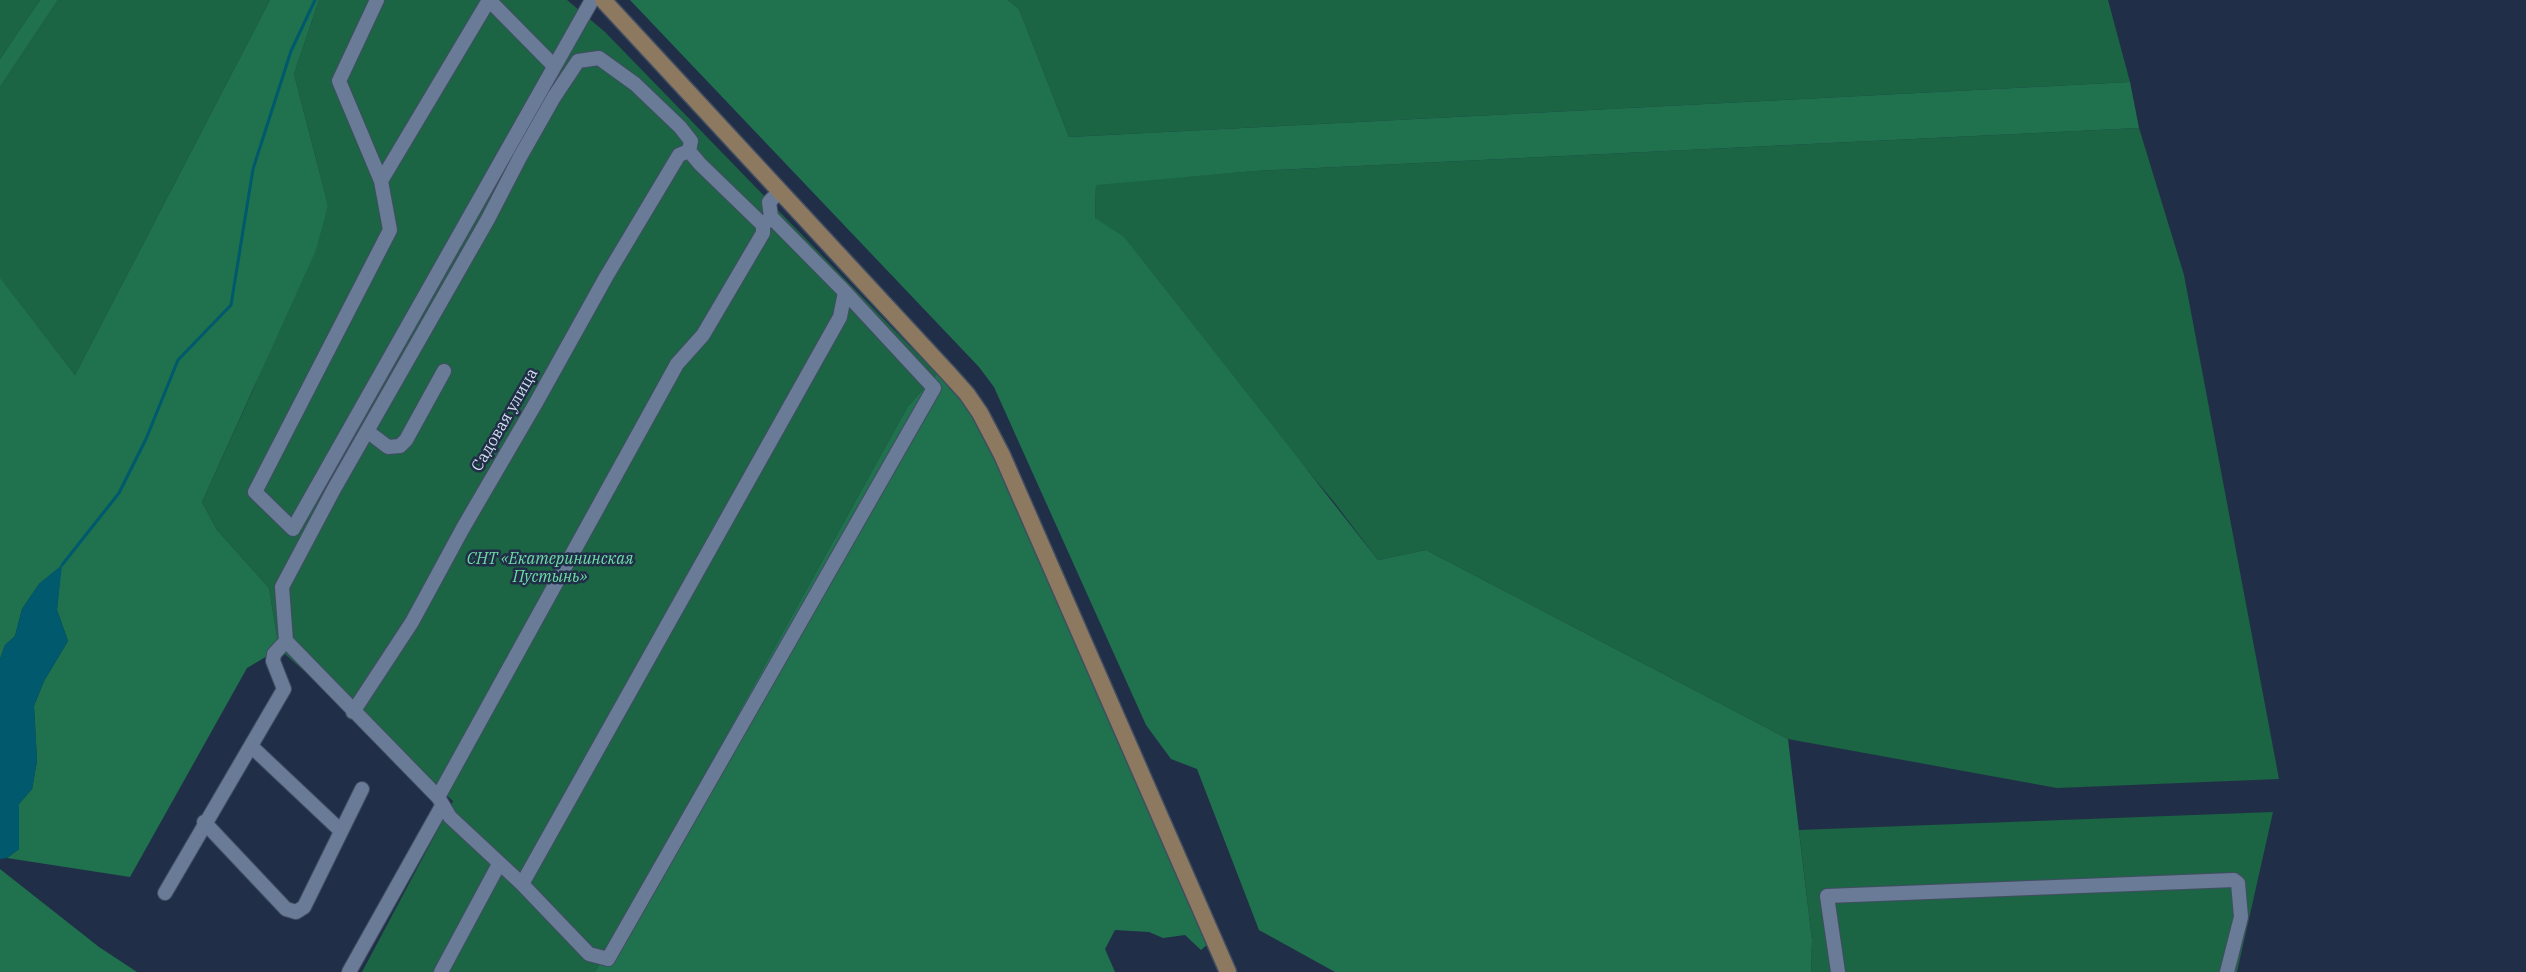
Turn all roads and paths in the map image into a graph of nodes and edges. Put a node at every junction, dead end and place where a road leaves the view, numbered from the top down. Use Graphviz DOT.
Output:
graph roads {
  1 [pos="377,0"];
  2 [pos="489,0"];
  3 [pos="592,0"];
  4 [pos="603,0"];
  5 [pos="554,66"];
  6 [pos="690,150"];
  7 [pos="381,182"];
  8 [pos="779,192"];
  9 [pos="767,221"];
  10 [pos="845,292"];
  11 [pos="941,365"];
  12 [pos="444,371"];
  13 [pos="934,388"];
  14 [pos="366,431"];
  15 [pos="286,641"];
  16 [pos="353,712"];
  17 [pos="251,746"];
  18 [pos="362,789"];
  19 [pos="440,801"];
  20 [pos="204,822"];
  21 [pos="340,831"];
  22 [pos="499,864"];
  23 [pos="522,884"];
  24 [pos="165,893"];
  25 [pos="349,972"];
  26 [pos="441,972"];
  27 [pos="1228,972"];
  28 [pos="1838,972"];
  29 [pos="2227,972"];
  1 -- 7 [label="street"];
  2 -- 5 [label="street"];
  2 -- 7 [label="street"];
  3 -- 5 [label="street"];
  4 -- 8 [label="main road"];
  5 -- 7 [label="street"];
  6 -- 9 [label="street"];
  6 -- 14 [label="street"];
  6 -- 16 [label="street, Садовая улица"];
  8 -- 9 [label="street"];
  8 -- 11 [label="main road"];
  9 -- 10 [label="street"];
  9 -- 19 [label="street"];
  10 -- 13 [label="street"];
  10 -- 23 [label="street"];
  11 -- 13 [label="street"];
  11 -- 27 [label="main road"];
  12 -- 14 [label="street"];
  13 -- 23 [label="street"];
  14 -- 15 [label="street"];
  15 -- 16 [label="street"];
  15 -- 17 [label="street"];
  16 -- 19 [label="street"];
  17 -- 20 [label="street"];
  17 -- 21 [label="street"];
  18 -- 21 [label="street"];
  19 -- 22 [label="street"];
  19 -- 25 [label="street"];
  20 -- 21 [label="street"];
  20 -- 24 [label="street"];
  22 -- 23 [label="street"];
  22 -- 26 [label="street"];
  28 -- 29 [label="street"];
}
